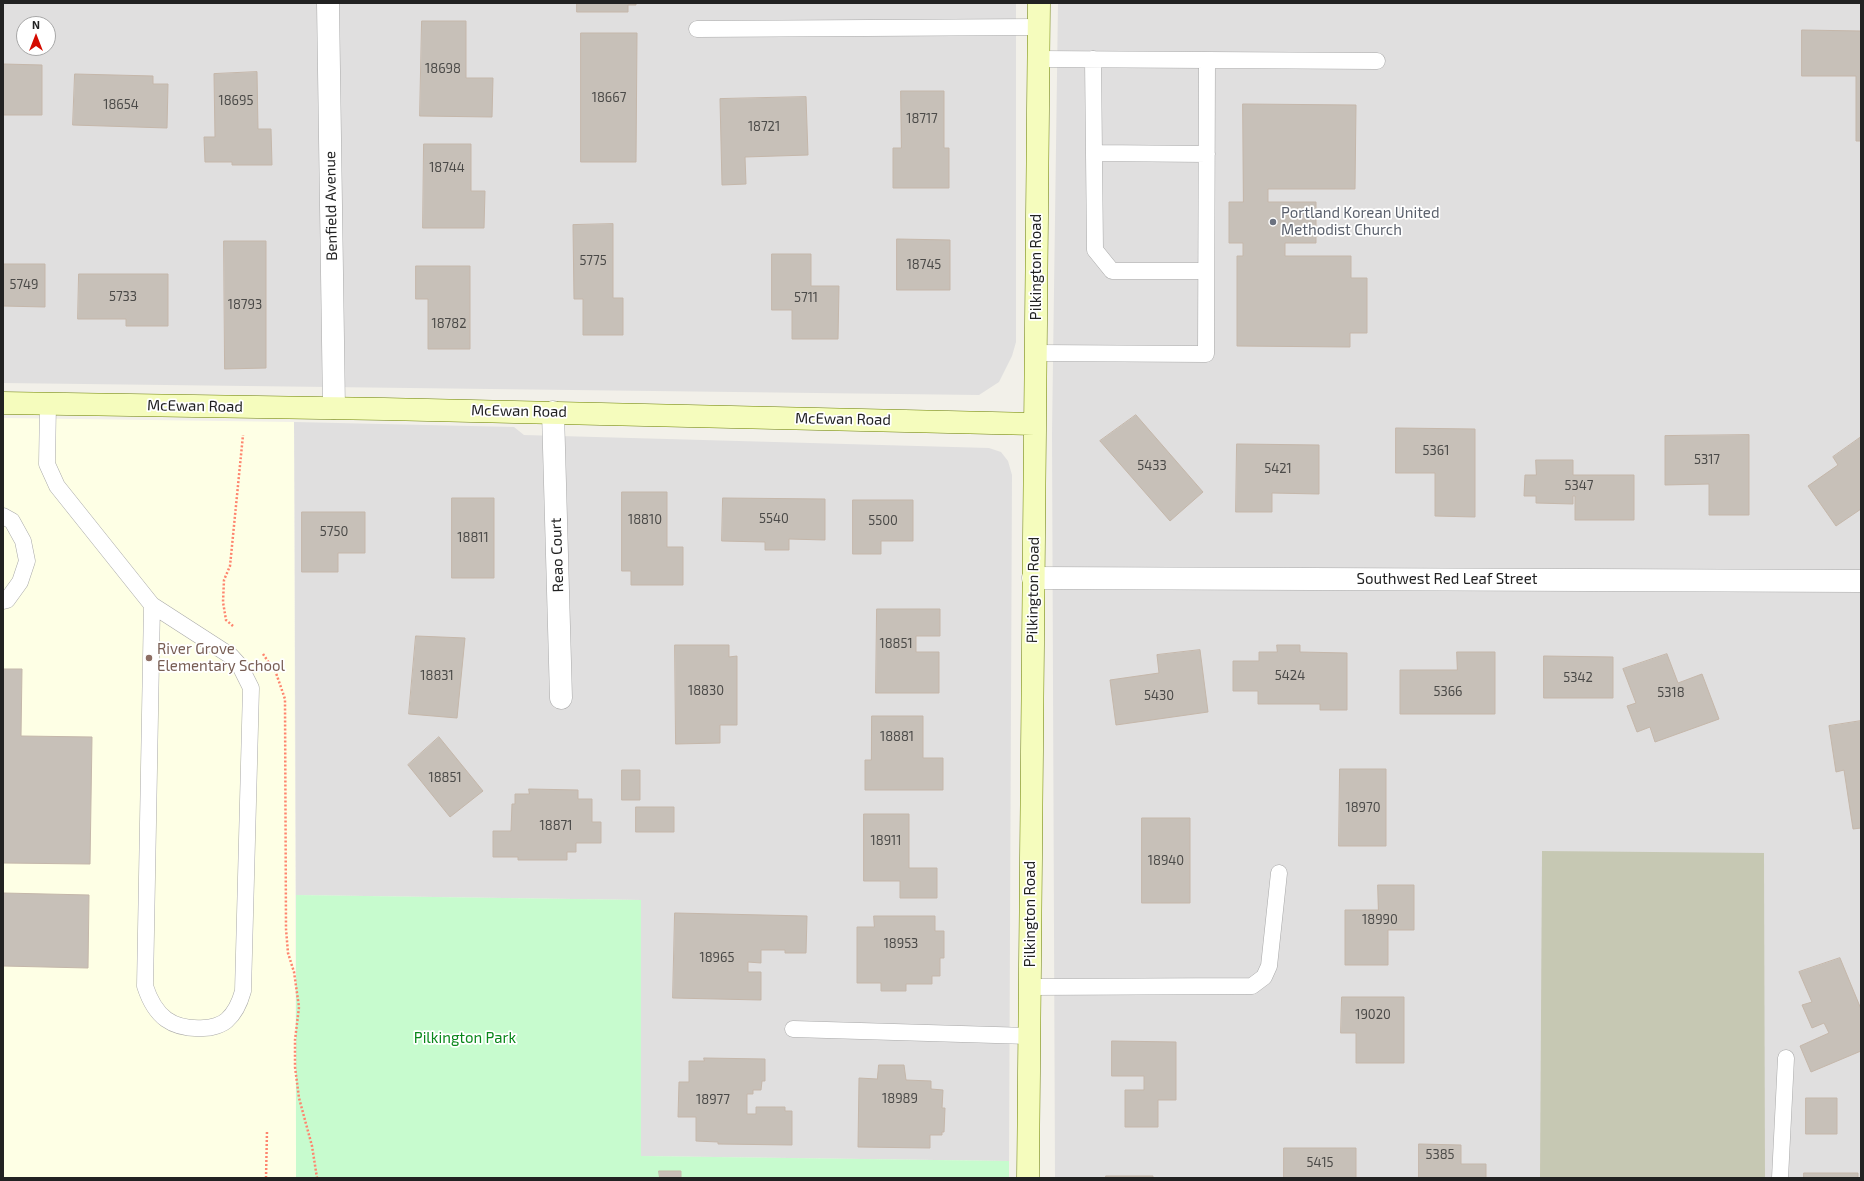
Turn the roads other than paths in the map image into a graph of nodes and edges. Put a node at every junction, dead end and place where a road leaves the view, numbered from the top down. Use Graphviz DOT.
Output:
graph roads {
  1 [pos="328,3"];
  2 [pos="1038,3"];
  3 [pos="1038,26"];
  4 [pos="697,29"];
  5 [pos="1038,59"];
  6 [pos="1093,59"];
  7 [pos="1207,60"];
  8 [pos="1377,61"];
  9 [pos="1094,153"];
  10 [pos="1207,154"];
  11 [pos="1206,271"];
  12 [pos="1036,353"];
  13 [pos="3,403"];
  14 [pos="48,404"];
  15 [pos="334,408"];
  16 [pos="553,412"];
  17 [pos="1035,424"];
  18 [pos="3,516"];
  19 [pos="1033,578"];
  20 [pos="1861,581"];
  21 [pos="3,601"];
  22 [pos="152,605"];
  23 [pos="561,698"];
  24 [pos="1279,873"];
  25 [pos="1029,987"];
  26 [pos="793,1029"];
  27 [pos="1029,1036"];
  28 [pos="1786,1058"];
  29 [pos="1028,1178"];
  30 [pos="1780,1178"];
  1 -- 15 [label="street, Benfield Avenue"];
  2 -- 3 [label="street, Pilkington Road"];
  3 -- 4 [label="lane"];
  3 -- 5 [label="street, Pilkington Road"];
  5 -- 6 [label="lane"];
  5 -- 12 [label="street, Pilkington Road"];
  6 -- 7 [label="lane"];
  6 -- 9 [label="lane"];
  7 -- 8 [label="lane"];
  7 -- 10 [label="lane"];
  9 -- 10 [label="lane"];
  9 -- 11 [label="lane"];
  10 -- 11 [label="lane"];
  11 -- 12 [label="lane"];
  12 -- 17 [label="street, Pilkington Road"];
  13 -- 14 [label="street, McEwan Road"];
  14 -- 15 [label="street, McEwan Road"];
  14 -- 22 [label="lane"];
  15 -- 16 [label="street, McEwan Road"];
  16 -- 17 [label="street, McEwan Road"];
  16 -- 23 [label="street, Reao Court"];
  17 -- 19 [label="street, Pilkington Road"];
  18 -- 21 [label="lane"];
  19 -- 20 [label="street, Southwest Red Leaf Street"];
  19 -- 25 [label="street, Pilkington Road"];
  22 -- 22 [label="lane"];
  24 -- 25 [label="lane"];
  25 -- 27 [label="street, Pilkington Road"];
  26 -- 27 [label="lane"];
  27 -- 29 [label="street, Pilkington Road"];
  28 -- 30 [label="lane"];
}
